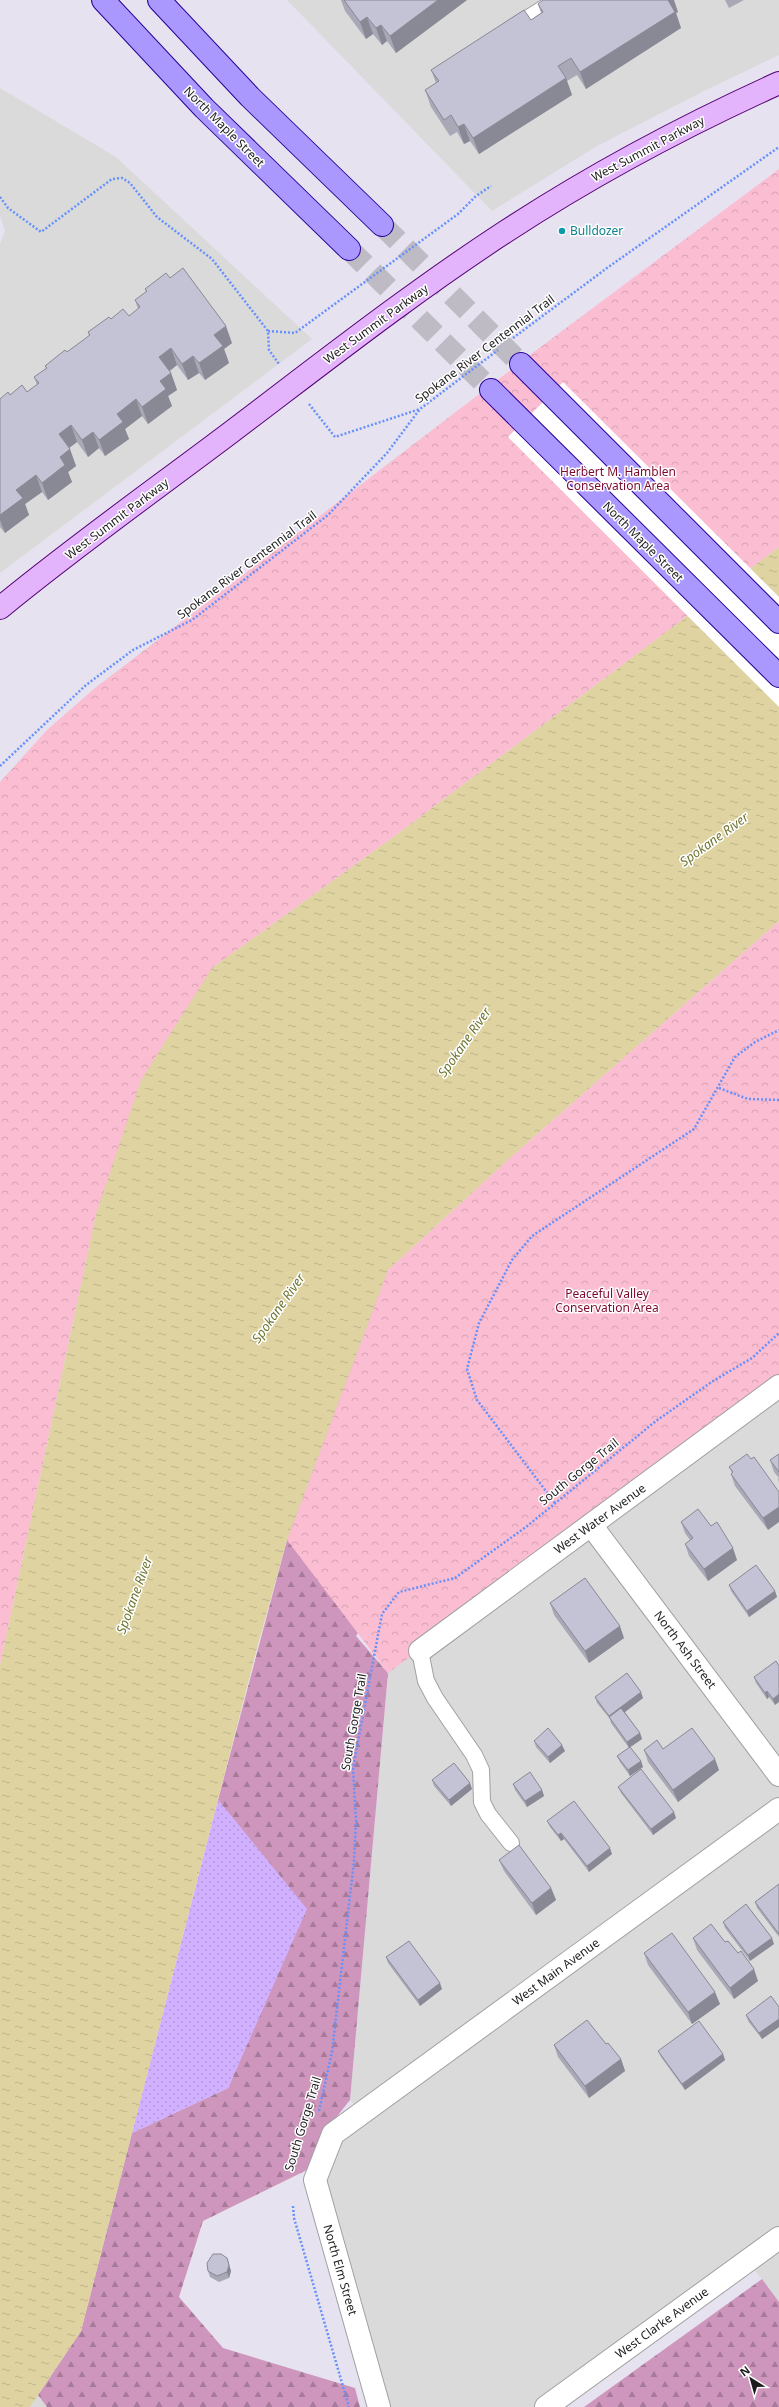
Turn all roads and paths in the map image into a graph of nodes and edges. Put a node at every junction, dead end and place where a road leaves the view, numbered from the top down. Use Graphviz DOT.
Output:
graph roads {
  1 [pos="103,0"];
  2 [pos="159,0"];
  3 [pos="557,0"];
  4 [pos="498,37"];
  5 [pos="779,83"];
  6 [pos="779,147"];
  7 [pos="491,186"];
  8 [pos="0,197"];
  9 [pos="382,225"];
  10 [pos="349,249"];
  11 [pos="268,331"];
  12 [pos="507,342"];
  13 [pos="501,347"];
  14 [pos="521,364"];
  15 [pos="294,384"];
  16 [pos="491,390"];
  17 [pos="420,409"];
  18 [pos="0,608"];
  19 [pos="779,622"];
  20 [pos="779,676"];
  21 [pos="0,766"];
  22 [pos="779,1030"];
  23 [pos="719,1088"];
  24 [pos="779,1100"];
  25 [pos="779,1333"];
  26 [pos="779,1386"];
  27 [pos="555,1503"];
  28 [pos="591,1525"];
  29 [pos="420,1651"];
  30 [pos="779,1775"];
  31 [pos="779,1809"];
  32 [pos="511,1843"];
  33 [pos="317,2116"];
  34 [pos="333,2134"];
  35 [pos="293,2203"];
  36 [pos="779,2238"];
  37 [pos="349,2407"];
  38 [pos="379,2407"];
  39 [pos="546,2407"];
  1 -- 10 [label="main road, North Maple Street"];
  2 -- 9 [label="main road"];
  3 -- 4 [label="lane"];
  5 -- 15 [label="street, West Summit Parkway"];
  6 -- 12 [label="path, Spokane River Centennial Trail"];
  7 -- 11 [label="path"];
  8 -- 11 [label="path"];
  11 -- 15 [label="path"];
  13 -- 17 [label="path, Spokane River Centennial Trail"];
  14 -- 19 [label="main road"];
  15 -- 17 [label="path"];
  15 -- 18 [label="street, West Summit Parkway"];
  16 -- 20 [label="main road, North Maple Street"];
  17 -- 21 [label="path, Spokane River Centennial Trail"];
  22 -- 23 [label="path"];
  23 -- 24 [label="path"];
  23 -- 27 [label="path"];
  25 -- 27 [label="path, South Gorge Trail"];
  26 -- 28 [label="street, West Water Avenue"];
  27 -- 33 [label="path, South Gorge Trail"];
  28 -- 29 [label="street, West Water Avenue"];
  28 -- 30 [label="street, North Ash Street"];
  29 -- 32 [label="lane"];
  31 -- 34 [label="street, West Main Avenue"];
  34 -- 38 [label="street, North Elm Street"];
  35 -- 37 [label="path"];
  36 -- 39 [label="street, West Clarke Avenue"];
}
